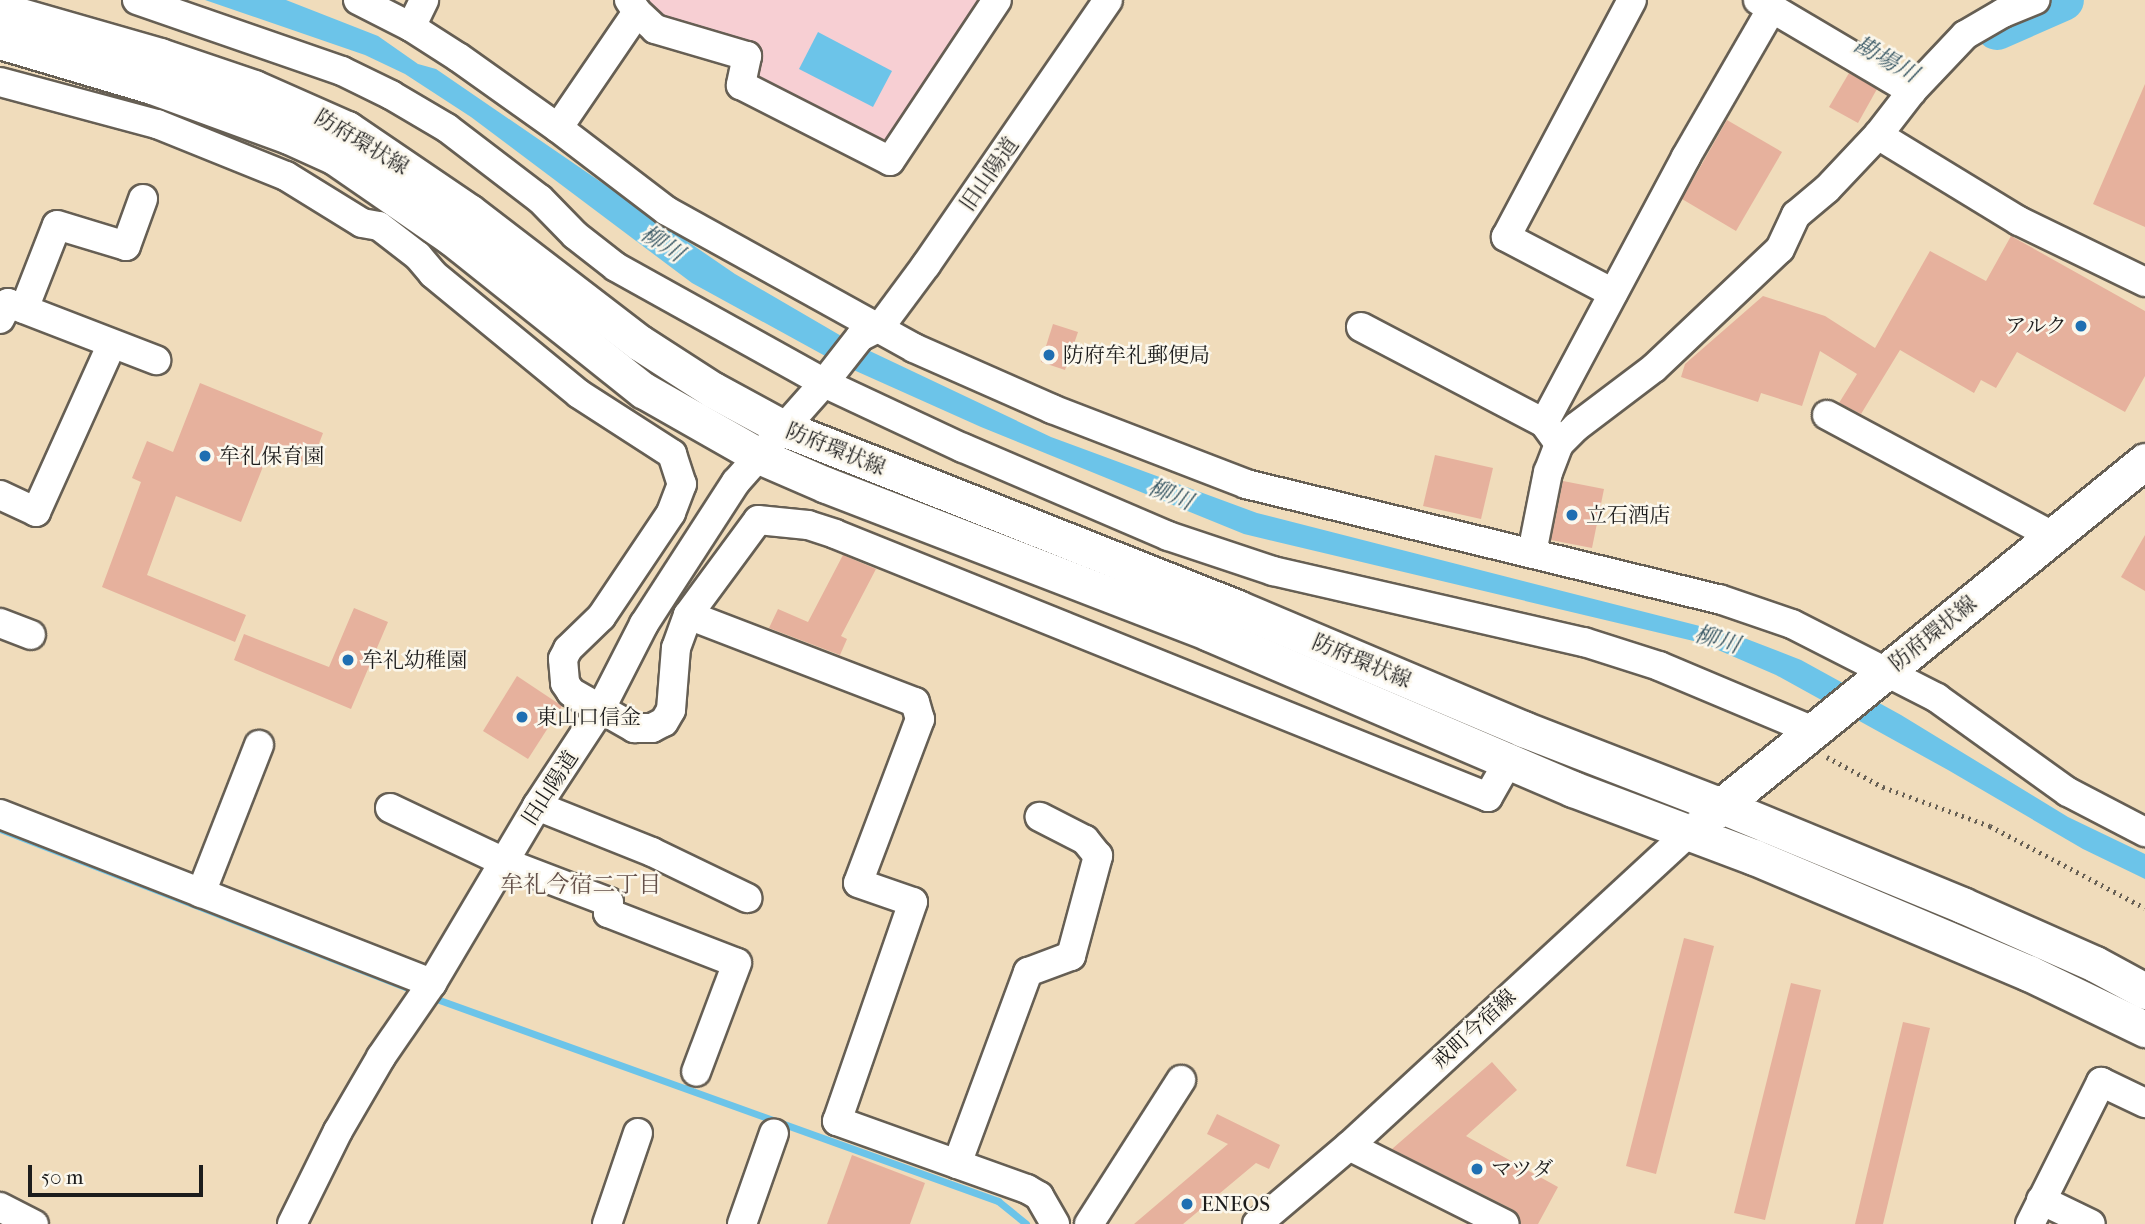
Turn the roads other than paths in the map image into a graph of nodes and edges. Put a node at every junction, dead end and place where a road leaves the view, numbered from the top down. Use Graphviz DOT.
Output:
graph roads {
  1 [pos="137,0"];
  2 [pos="358,0"];
  3 [pos="997,0"];
  4 [pos="1108,0"];
  5 [pos="1632,0"];
  6 [pos="2036,0"];
  7 [pos="1765,4"];
  8 [pos="633,6"];
  9 [pos="414,9"];
  10 [pos="0,10"];
  11 [pos="0,41"];
  12 [pos="0,82"];
  13 [pos="1912,91"];
  14 [pos="558,128"];
  15 [pos="1878,135"];
  16 [pos="143,199"];
  17 [pos="2145,282"];
  18 [pos="1613,293"];
  19 [pos="12,314"];
  20 [pos="1361,327"];
  21 [pos="870,332"];
  22 [pos="111,344"];
  23 [pos="156,360"];
  24 [pos="829,377"];
  25 [pos="1827,415"];
  26 [pos="783,428"];
  27 [pos="1552,434"];
  28 [pos="759,456"];
  29 [pos="2145,461"];
  30 [pos="0,495"];
  31 [pos="2051,536"];
  32 [pos="1532,554"];
  33 [pos="688,615"];
  34 [pos="0,623"];
  35 [pos="31,635"];
  36 [pos="1879,677"];
  37 [pos="600,710"];
  38 [pos="1823,736"];
  39 [pos="259,745"];
  40 [pos="1508,762"];
  41 [pos="537,806"];
  42 [pos="1722,806"];
  43 [pos="390,808"];
  44 [pos="0,814"];
  45 [pos="1040,817"];
  46 [pos="1690,831"];
  47 [pos="2145,832"];
  48 [pos="504,862"];
  49 [pos="201,892"];
  50 [pos="747,898"];
  51 [pos="432,983"];
  52 [pos="2145,991"];
  53 [pos="2145,1029"];
  54 [pos="696,1073"];
  55 [pos="1181,1080"];
  56 [pos="2145,1103"];
  57 [pos="638,1132"];
  58 [pos="774,1133"];
  59 [pos="1349,1146"];
  60 [pos="957,1164"];
  61 [pos="0,1207"];
  62 [pos="2035,1212"];
  63 [pos="34,1224"];
  64 [pos="292,1224"];
  65 [pos="607,1224"];
  66 [pos="742,1224"];
  67 [pos="1055,1224"];
  68 [pos="1089,1224"];
  69 [pos="1257,1224"];
  70 [pos="1505,1224"];
  71 [pos="2091,1224"];
  1 -- 24 [label="street"];
  2 -- 9 [label="street"];
  3 -- 8 [label="street"];
  4 -- 21 [label="street, 旧山陽道"];
  5 -- 18 [label="street"];
  6 -- 13 [label="street"];
  7 -- 13 [label="street"];
  7 -- 18 [label="street"];
  8 -- 14 [label="street"];
  9 -- 14 [label="street"];
  10 -- 26 [label="main road, 防府環状線"];
  11 -- 28 [label="main road, 防府環状線"];
  12 -- 37 [label="street"];
  13 -- 15 [label="street"];
  14 -- 21 [label="street"];
  15 -- 17 [label="street"];
  15 -- 27 [label="street"];
  16 -- 19 [label="street"];
  18 -- 27 [label="street"];
  19 -- 22 [label="street"];
  20 -- 27 [label="street"];
  21 -- 24 [label="street, 旧山陽道"];
  21 -- 32 [label="street"];
  22 -- 23 [label="street"];
  22 -- 30 [label="street"];
  24 -- 26 [label="street, 旧山陽道"];
  24 -- 38 [label="street"];
  25 -- 31 [label="street"];
  26 -- 28 [label="street, 旧山陽道"];
  26 -- 42 [label="main road, 防府環状線"];
  27 -- 32 [label="street"];
  28 -- 37 [label="street, 旧山陽道"];
  28 -- 40 [label="main road, 防府環状線"];
  29 -- 31 [label="main road, 防府環状線"];
  31 -- 36 [label="main road, 防府環状線"];
  32 -- 36 [label="street"];
  33 -- 37 [label="street"];
  33 -- 40 [label="street"];
  33 -- 60 [label="street"];
  34 -- 35 [label="street"];
  36 -- 38 [label="main road, 防府環状線"];
  36 -- 47 [label="street"];
  37 -- 41 [label="street, 旧山陽道"];
  38 -- 42 [label="main road, 防府環状線"];
  39 -- 49 [label="street"];
  40 -- 46 [label="main road, 防府環状線"];
  41 -- 48 [label="street, 旧山陽道"];
  41 -- 50 [label="street"];
  42 -- 46 [label="main road, 防府環状線"];
  42 -- 52 [label="main road, 防府環状線"];
  43 -- 48 [label="street"];
  44 -- 49 [label="street"];
  45 -- 60 [label="street"];
  46 -- 53 [label="main road, 防府環状線"];
  46 -- 59 [label="street, 戒町今宿線"];
  48 -- 51 [label="street, 旧山陽道"];
  48 -- 54 [label="street"];
  49 -- 51 [label="street"];
  51 -- 64 [label="street, 旧山陽道"];
  55 -- 68 [label="street"];
  56 -- 62 [label="street"];
  57 -- 65 [label="street"];
  58 -- 66 [label="street"];
  59 -- 69 [label="street, 戒町今宿線"];
  59 -- 70 [label="street"];
  60 -- 67 [label="street"];
  61 -- 63 [label="street"];
  62 -- 71 [label="street"];
}
